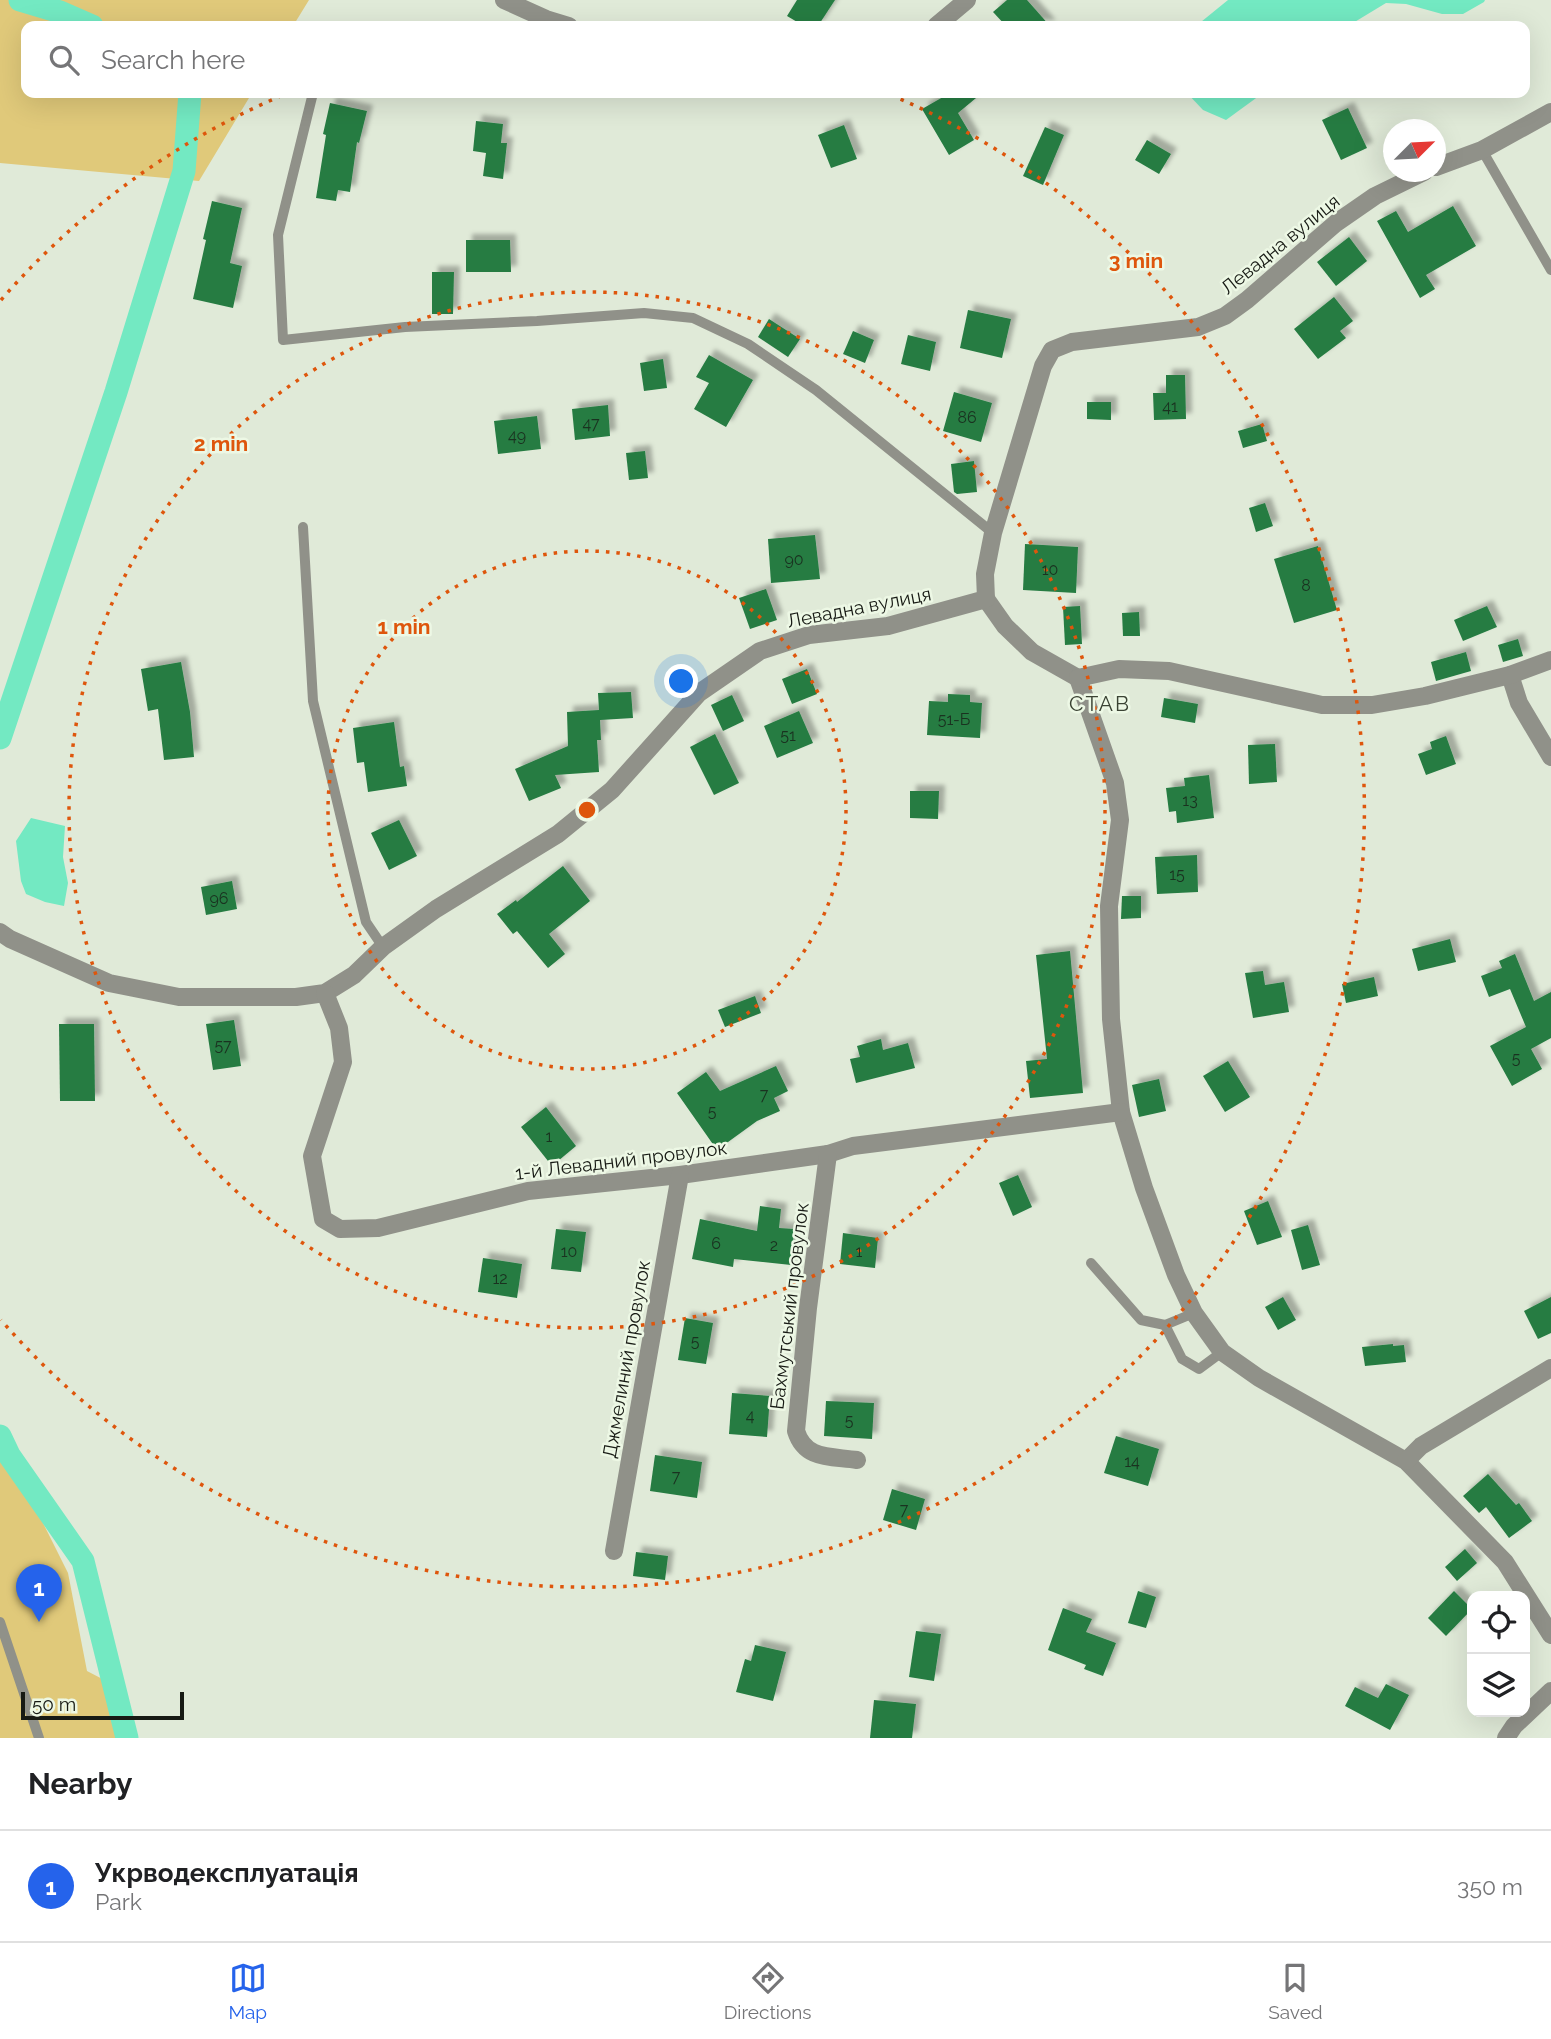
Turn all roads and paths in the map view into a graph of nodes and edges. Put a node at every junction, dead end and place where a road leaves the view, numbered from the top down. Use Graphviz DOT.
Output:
graph roads {
  1 [pos="504,0"];
  2 [pos="967,0"];
  3 [pos="553,21"];
  4 [pos="942,21"];
  5 [pos="312,98"];
  6 [pos="1551,112"];
  7 [pos="1482,150"];
  8 [pos="1446,163"];
  9 [pos="1404,182"];
  10 [pos="1551,270"];
  11 [pos="303,527"];
  12 [pos="993,533"];
  13 [pos="986,599"];
  14 [pos="1551,660"];
  15 [pos="1510,676"];
  16 [pos="1078,678"];
  17 [pos="1551,757"];
  18 [pos="0,932"];
  19 [pos="383,947"];
  20 [pos="325,993"];
  21 [pos="1121,1112"];
  22 [pos="828,1154"];
  23 [pos="680,1175"];
  24 [pos="1091,1263"];
  25 [pos="1194,1313"];
  26 [pos="1165,1325"];
  27 [pos="1222,1352"];
  28 [pos="1551,1368"];
  29 [pos="857,1460"];
  30 [pos="1406,1461"];
  31 [pos="614,1551"];
  32 [pos="0,1622"];
  33 [pos="1551,1635"];
  34 [pos="1551,1691"];
  35 [pos="40,1738"];
  36 [pos="1506,1738"];
  1 -- 3 [label="street"];
  2 -- 4 [label="street"];
  5 -- 12 [label="lane"];
  6 -- 7 [label="street"];
  7 -- 8 [label="street"];
  7 -- 10 [label="lane"];
  9 -- 12 [label="street, Левадна вулиця"];
  11 -- 19 [label="lane"];
  12 -- 13 [label="street, Левадна вулиця"];
  13 -- 16 [label="street"];
  13 -- 19 [label="street, Левадна вулиця"];
  14 -- 15 [label="street"];
  15 -- 16 [label="street"];
  15 -- 17 [label="street"];
  16 -- 21 [label="street"];
  18 -- 20 [label="street, Левадна вулиця"];
  19 -- 20 [label="street, Левадна вулиця"];
  20 -- 23 [label="street, 1-й Левадний провулок"];
  21 -- 22 [label="street, 1-й Левадний провулок"];
  21 -- 25 [label="street"];
  22 -- 23 [label="street, 1-й Левадний провулок"];
  22 -- 29 [label="street, Бахмутський провулок"];
  23 -- 31 [label="street, Джмелиний провулок"];
  24 -- 26 [label="lane"];
  25 -- 26 [label="lane"];
  25 -- 27 [label="street"];
  26 -- 27 [label="lane"];
  27 -- 30 [label="street"];
  28 -- 30 [label="street"];
  30 -- 33 [label="street"];
  32 -- 35 [label="lane"];
  34 -- 36 [label="street"];
}
